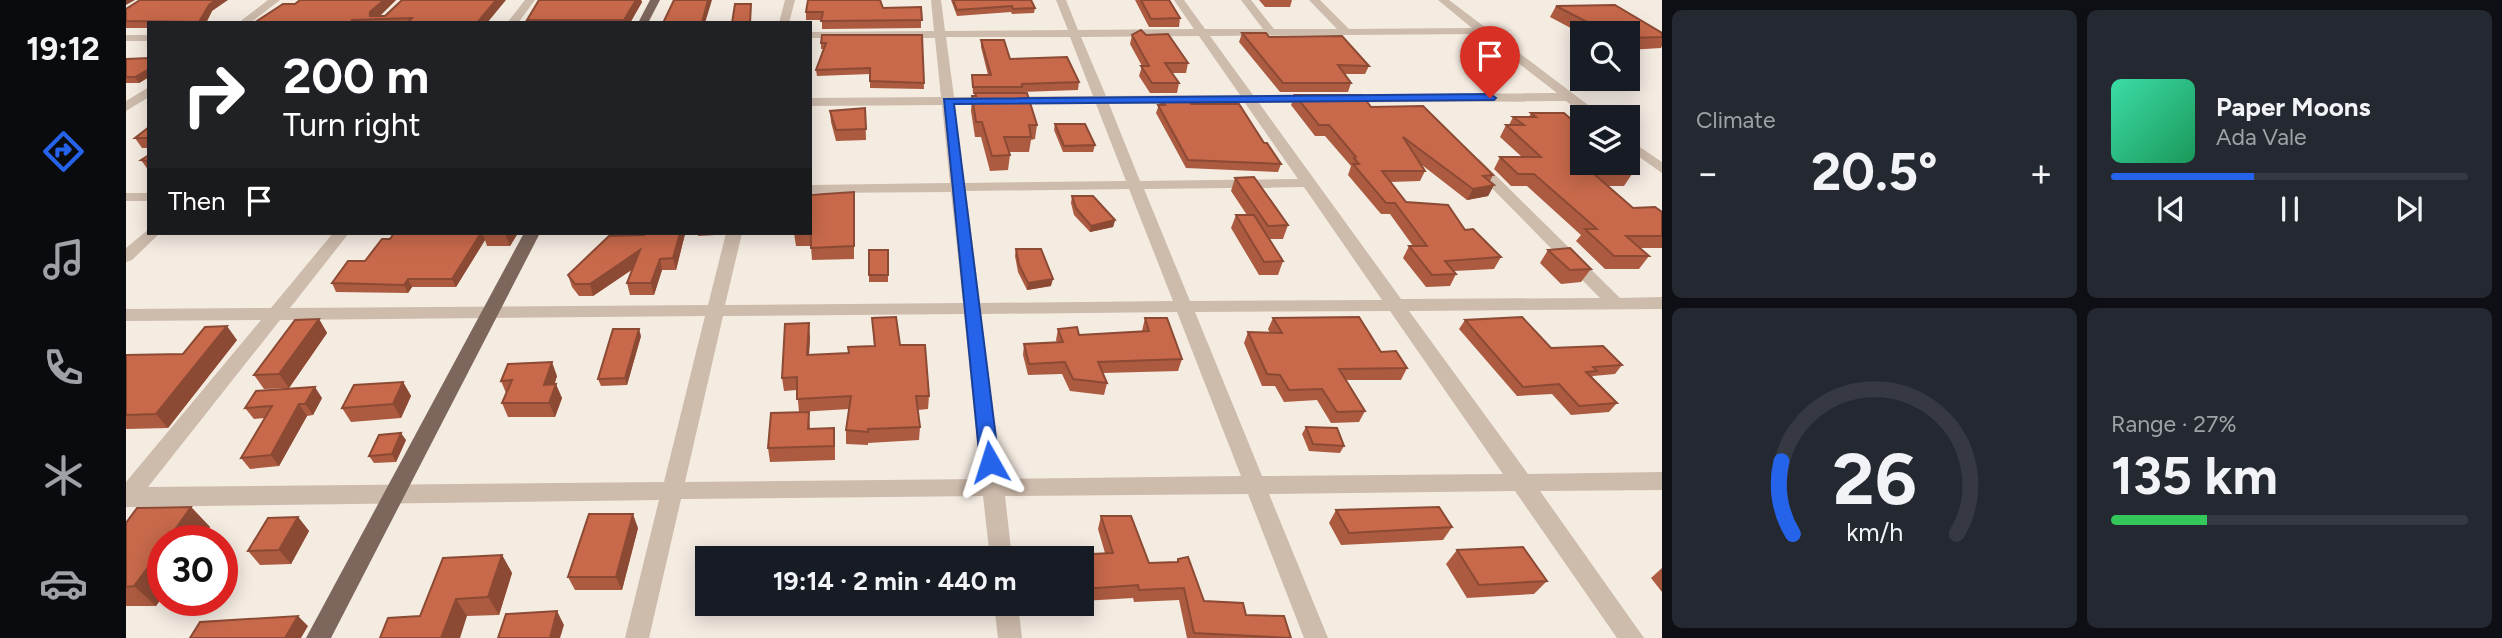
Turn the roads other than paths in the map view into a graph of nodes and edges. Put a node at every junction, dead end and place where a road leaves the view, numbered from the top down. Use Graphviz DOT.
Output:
graph roads {
  1 [pos="275,0"];
  2 [pos="530,0"];
  3 [pos="655,0"];
  4 [pos="790,0"];
  5 [pos="936,0"];
  6 [pos="1060,0"];
  7 [pos="1179,0"];
  8 [pos="1246,0"];
  9 [pos="1314,0"];
  10 [pos="1443,0"];
  11 [pos="246,21"];
  12 [pos="514,21"];
  13 [pos="644,21"];
  14 [pos="785,21"];
  15 [pos="1484,31"];
  16 [pos="1346,32"];
  17 [pos="1202,33"];
  18 [pos="1272,33"];
  19 [pos="940,34"];
  20 [pos="1074,34"];
  21 [pos="812,35"];
  22 [pos="126,38"];
  23 [pos="147,38"];
  24 [pos="147,92"];
  25 [pos="1569,97"];
  26 [pos="1411,98"];
  27 [pos="1250,99"];
  28 [pos="1101,100"];
  29 [pos="948,101"];
  30 [pos="812,102"];
  31 [pos="1579,105"];
  32 [pos="127,106"];
  33 [pos="147,106"];
  34 [pos="1430,118"];
  35 [pos="1460,147"];
  36 [pos="1640,152"];
  37 [pos="1662,169"];
  38 [pos="1309,183"];
  39 [pos="1135,185"];
  40 [pos="958,187"];
  41 [pos="812,189"];
  42 [pos="126,197"];
  43 [pos="147,197"];
  44 [pos="150,235"];
  45 [pos="339,235"];
  46 [pos="531,235"];
  47 [pos="734,235"];
  48 [pos="126,257"];
  49 [pos="1615,303"];
  50 [pos="1662,303"];
  51 [pos="1395,305"];
  52 [pos="1184,307"];
  53 [pos="972,308"];
  54 [pos="715,310"];
  55 [pos="490,312"];
  56 [pos="275,314"];
  57 [pos="126,315"];
  58 [pos="1662,481"];
  59 [pos="1521,482"];
  60 [pos="1255,485"];
  61 [pos="993,487"];
  62 [pos="672,491"];
  63 [pos="394,493"];
  64 [pos="126,496"];
  65 [pos="1000,546"];
  66 [pos="1007,616"];
  67 [pos="318,638"];
  68 [pos="637,638"];
  69 [pos="1010,638"];
  70 [pos="1317,638"];
  71 [pos="1632,638"];
  1 -- 11 [label="street"];
  2 -- 12 [label="street"];
  3 -- 13 [label="main road"];
  4 -- 14 [label="street"];
  5 -- 19 [label="street"];
  6 -- 20 [label="street"];
  7 -- 17 [label="street"];
  8 -- 18 [label="street"];
  9 -- 16 [label="street"];
  10 -- 15 [label="street"];
  15 -- 16 [label="street"];
  15 -- 25 [label="street"];
  16 -- 18 [label="street"];
  17 -- 18 [label="street"];
  17 -- 20 [label="street"];
  17 -- 27 [label="street"];
  19 -- 20 [label="street"];
  19 -- 21 [label="street"];
  19 -- 29 [label="street"];
  20 -- 28 [label="street"];
  22 -- 23 [label="street"];
  24 -- 32 [label="street"];
  25 -- 26 [label="street"];
  25 -- 31 [label="street"];
  26 -- 27 [label="street"];
  26 -- 34 [label="street"];
  27 -- 28 [label="street"];
  27 -- 38 [label="street"];
  28 -- 29 [label="street"];
  28 -- 39 [label="street"];
  29 -- 30 [label="street"];
  29 -- 40 [label="street"];
  32 -- 33 [label="street"];
  35 -- 49 [label="street"];
  36 -- 37 [label="street"];
  38 -- 39 [label="street"];
  38 -- 51 [label="street"];
  39 -- 40 [label="street"];
  39 -- 52 [label="street"];
  40 -- 41 [label="street"];
  40 -- 53 [label="street"];
  42 -- 43 [label="street"];
  44 -- 48 [label="street"];
  45 -- 56 [label="street"];
  46 -- 55 [label="main road"];
  47 -- 54 [label="street"];
  49 -- 50 [label="street"];
  49 -- 51 [label="street"];
  51 -- 52 [label="street"];
  51 -- 59 [label="street"];
  52 -- 53 [label="street"];
  52 -- 60 [label="street"];
  53 -- 54 [label="street"];
  53 -- 61 [label="street"];
  54 -- 55 [label="street"];
  54 -- 62 [label="street"];
  55 -- 56 [label="street"];
  55 -- 63 [label="main road"];
  56 -- 57 [label="street"];
  56 -- 64 [label="street"];
  58 -- 59 [label="street"];
  59 -- 60 [label="street"];
  59 -- 71 [label="street"];
  60 -- 61 [label="street"];
  60 -- 70 [label="street"];
  61 -- 62 [label="street"];
  61 -- 65 [label="street"];
  62 -- 63 [label="street"];
  62 -- 68 [label="street"];
  63 -- 64 [label="street"];
  63 -- 67 [label="main road"];
  66 -- 69 [label="street"];
}
